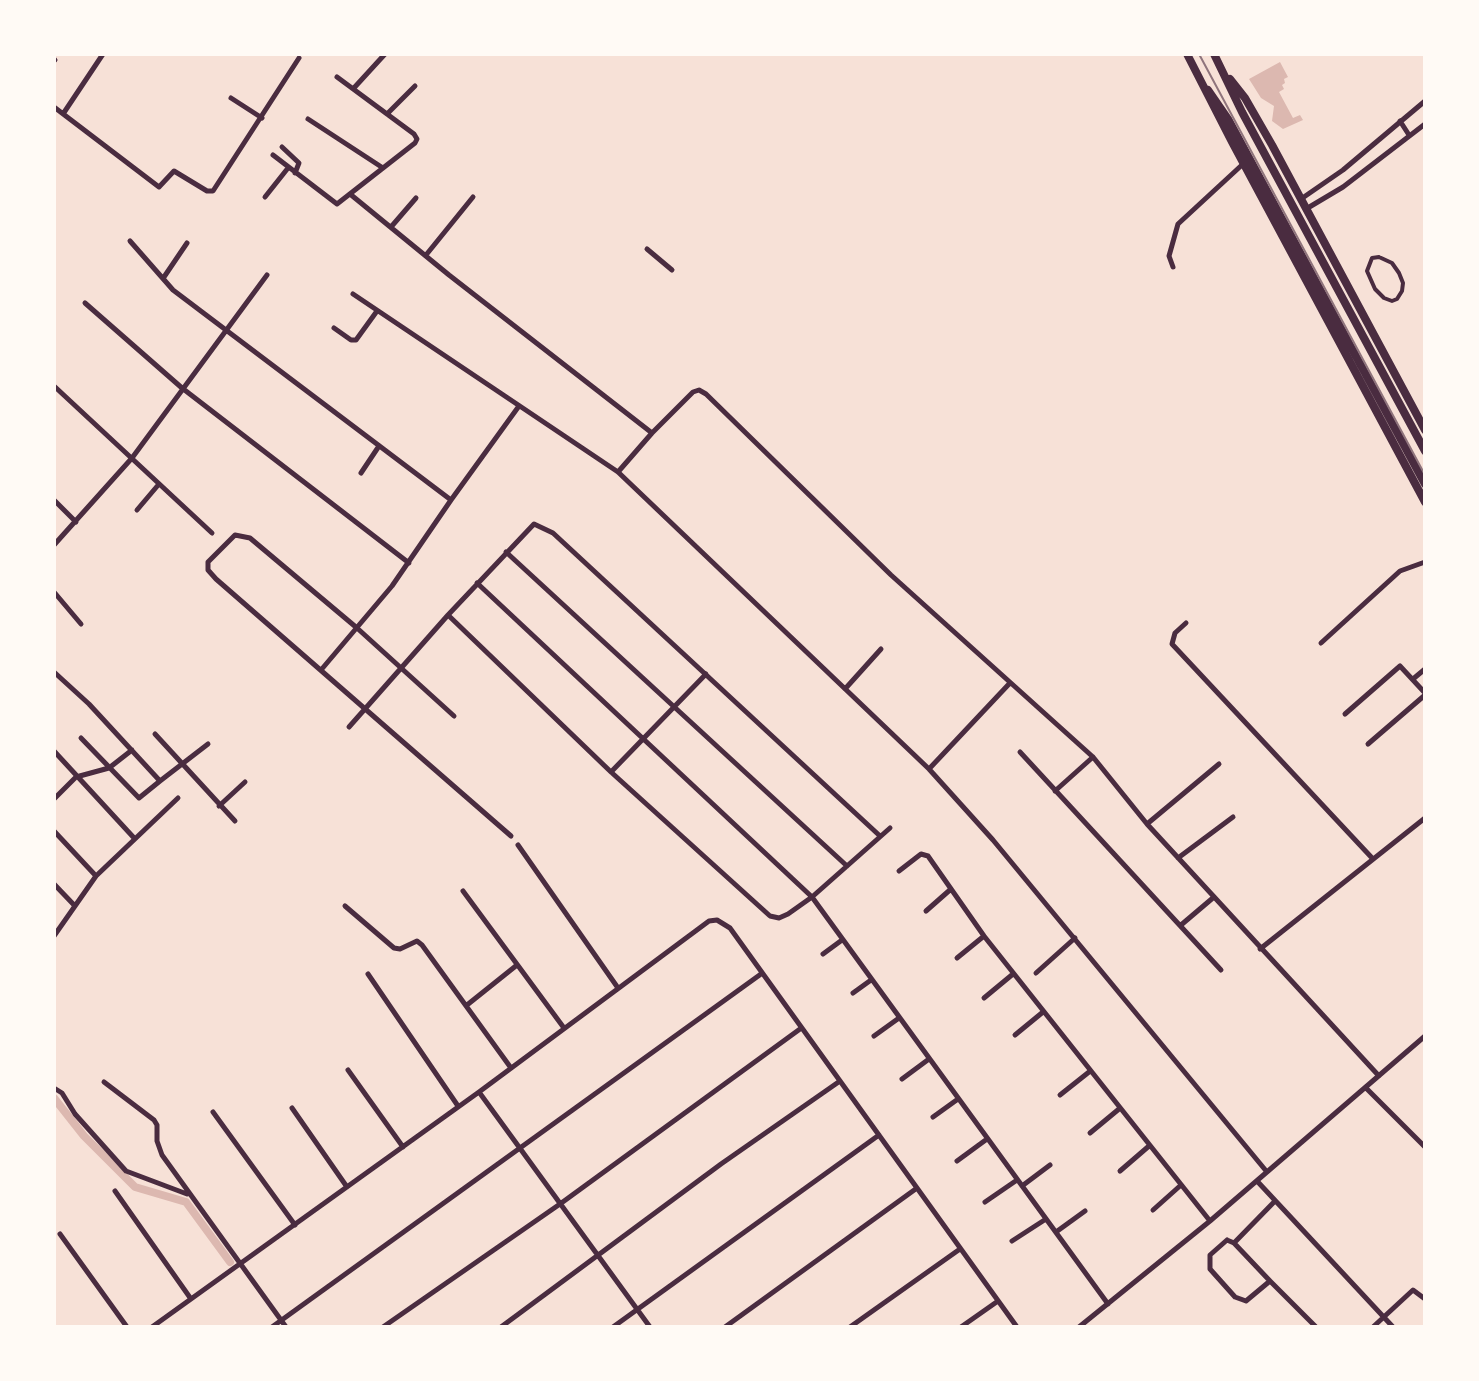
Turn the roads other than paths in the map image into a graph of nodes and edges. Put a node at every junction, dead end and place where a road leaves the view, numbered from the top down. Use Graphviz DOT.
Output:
graph roads {
  1 [pos="103,54"];
  2 [pos="1187,54"];
  3 [pos="1214,54"];
  4 [pos="381,55"];
  5 [pos="299,58"];
  6 [pos="1223,72"];
  7 [pos="337,77"];
  8 [pos="415,86"];
  9 [pos="1204,86"];
  10 [pos="353,89"];
  11 [pos="231,98"];
  12 [pos="1425,101"];
  13 [pos="1419,105"];
  14 [pos="54,107"];
  15 [pos="63,114"];
  16 [pos="387,114"];
  17 [pos="1425,115"];
  18 [pos="262,118"];
  19 [pos="308,119"];
  20 [pos="1400,121"];
  21 [pos="1425,124"];
  22 [pos="1409,135"];
  23 [pos="282,147"];
  24 [pos="273,155"];
  25 [pos="1243,164"];
  26 [pos="288,168"];
  27 [pos="383,168"];
  28 [pos="295,173"];
  29 [pos="350,194"];
  30 [pos="265,197"];
  31 [pos="473,197"];
  32 [pos="416,198"];
  33 [pos="1301,199"];
  34 [pos="1306,209"];
  35 [pos="391,227"];
  36 [pos="130,241"];
  37 [pos="187,243"];
  38 [pos="647,249"];
  39 [pos="426,255"];
  40 [pos="1173,267"];
  41 [pos="672,270"];
  42 [pos="1399,273"];
  43 [pos="267,275"];
  44 [pos="164,277"];
  45 [pos="353,294"];
  46 [pos="85,303"];
  47 [pos="377,311"];
  48 [pos="334,328"];
  49 [pos="225,331"];
  50 [pos="54,386"];
  51 [pos="182,388"];
  52 [pos="519,406"];
  53 [pos="1415,410"];
  54 [pos="1383,424"];
  55 [pos="1425,430"];
  56 [pos="652,433"];
  57 [pos="379,446"];
  58 [pos="1425,450"];
  59 [pos="132,458"];
  60 [pos="1403,462"];
  61 [pos="618,472"];
  62 [pos="361,473"];
  63 [pos="159,484"];
  64 [pos="1425,484"];
  65 [pos="54,500"];
  66 [pos="451,500"];
  67 [pos="1425,502"];
  68 [pos="137,510"];
  69 [pos="76,522"];
  70 [pos="212,533"];
  71 [pos="54,545"];
  72 [pos="506,552"];
  73 [pos="1425,562"];
  74 [pos="409,563"];
  75 [pos="477,583"];
  76 [pos="54,592"];
  77 [pos="448,615"];
  78 [pos="1186,623"];
  79 [pos="81,624"];
  80 [pos="357,628"];
  81 [pos="1321,643"];
  82 [pos="881,649"];
  83 [pos="401,669"];
  84 [pos="1425,669"];
  85 [pos="321,670"];
  86 [pos="54,672"];
  87 [pos="706,674"];
  88 [pos="1413,679"];
  89 [pos="1009,684"];
  90 [pos="845,689"];
  91 [pos="1425,694"];
  92 [pos="675,706"];
  93 [pos="366,708"];
  94 [pos="1345,714"];
  95 [pos="454,716"];
  96 [pos="349,727"];
  97 [pos="155,734"];
  98 [pos="81,738"];
  99 [pos="643,738"];
  100 [pos="208,744"];
  101 [pos="1368,744"];
  102 [pos="132,750"];
  103 [pos="54,751"];
  104 [pos="1020,752"];
  105 [pos="1093,757"];
  106 [pos="1219,764"];
  107 [pos="181,766"];
  108 [pos="109,768"];
  109 [pos="929,769"];
  110 [pos="611,772"];
  111 [pos="76,777"];
  112 [pos="160,781"];
  113 [pos="245,782"];
  114 [pos="1055,791"];
  115 [pos="178,798"];
  116 [pos="54,799"];
  117 [pos="219,806"];
  118 [pos="1233,817"];
  119 [pos="1425,818"];
  120 [pos="235,821"];
  121 [pos="1147,824"];
  122 [pos="890,828"];
  123 [pos="54,831"];
  124 [pos="511,836"];
  125 [pos="880,836"];
  126 [pos="135,839"];
  127 [pos="518,845"];
  128 [pos="1178,858"];
  129 [pos="1373,859"];
  130 [pos="847,866"];
  131 [pos="899,871"];
  132 [pos="96,876"];
  133 [pos="54,884"];
  134 [pos="951,889"];
  135 [pos="463,891"];
  136 [pos="812,897"];
  137 [pos="1214,897"];
  138 [pos="75,906"];
  139 [pos="345,906"];
  140 [pos="926,911"];
  141 [pos="1181,925"];
  142 [pos="54,936"];
  143 [pos="984,936"];
  144 [pos="1075,938"];
  145 [pos="842,940"];
  146 [pos="1260,949"];
  147 [pos="823,954"];
  148 [pos="957,958"];
  149 [pos="517,965"];
  150 [pos="1221,970"];
  151 [pos="1036,973"];
  152 [pos="368,974"];
  153 [pos="761,974"];
  154 [pos="1013,974"];
  155 [pos="871,980"];
  156 [pos="618,988"];
  157 [pos="853,993"];
  158 [pos="984,998"];
  159 [pos="467,1005"];
  160 [pos="1043,1012"];
  161 [pos="899,1018"];
  162 [pos="564,1028"];
  163 [pos="800,1029"];
  164 [pos="1015,1035"];
  165 [pos="874,1036"];
  166 [pos="1425,1036"];
  167 [pos="929,1059"];
  168 [pos="511,1068"];
  169 [pos="348,1070"];
  170 [pos="1089,1072"];
  171 [pos="1379,1076"];
  172 [pos="902,1079"];
  173 [pos="840,1081"];
  174 [pos="104,1082"];
  175 [pos="54,1088"];
  176 [pos="1366,1088"];
  177 [pos="479,1092"];
  178 [pos="1060,1095"];
  179 [pos="958,1099"];
  180 [pos="458,1106"];
  181 [pos="292,1108"];
  182 [pos="1119,1109"];
  183 [pos="213,1112"];
  184 [pos="933,1117"];
  185 [pos="1090,1133"];
  186 [pos="879,1135"];
  187 [pos="987,1139"];
  188 [pos="1149,1146"];
  189 [pos="403,1147"];
  190 [pos="1425,1147"];
  191 [pos="521,1148"];
  192 [pos="957,1161"];
  193 [pos="1050,1165"];
  194 [pos="1120,1171"];
  195 [pos="1267,1172"];
  196 [pos="1017,1180"];
  197 [pos="1257,1181"];
  198 [pos="1181,1185"];
  199 [pos="1022,1186"];
  200 [pos="347,1187"];
  201 [pos="917,1188"];
  202 [pos="115,1191"];
  203 [pos="188,1194"];
  204 [pos="1276,1201"];
  205 [pos="985,1202"];
  206 [pos="560,1204"];
  207 [pos="1153,1210"];
  208 [pos="1085,1211"];
  209 [pos="1046,1219"];
  210 [pos="1210,1221"];
  211 [pos="295,1225"];
  212 [pos="1056,1232"];
  213 [pos="60,1234"];
  214 [pos="1012,1241"];
  215 [pos="1234,1243"];
  216 [pos="960,1249"];
  217 [pos="599,1255"];
  218 [pos="239,1265"];
  219 [pos="1270,1281"];
  220 [pos="191,1299"];
  221 [pos="1425,1299"];
  222 [pos="998,1301"];
  223 [pos="1108,1304"];
  224 [pos="637,1310"];
  225 [pos="1384,1317"];
  226 [pos="281,1321"];
  227 [pos="127,1327"];
  228 [pos="152,1327"];
  229 [pos="272,1327"];
  230 [pos="286,1327"];
  231 [pos="383,1327"];
  232 [pos="501,1327"];
  233 [pos="613,1327"];
  234 [pos="650,1327"];
  235 [pos="725,1327"];
  236 [pos="850,1327"];
  237 [pos="961,1327"];
  238 [pos="1017,1327"];
  239 [pos="1079,1327"];
  240 [pos="1316,1327"];
  241 [pos="1373,1327"];
  242 [pos="1393,1327"];
  1 -- 15 [label="street"];
  2 -- 9 [label="main road"];
  3 -- 6 [label="main road"];
  4 -- 10 [label="street"];
  5 -- 18 [label="street"];
  6 -- 33 [label="main road"];
  6 -- 58 [label="main road"];
  7 -- 10 [label="street"];
  8 -- 16 [label="street"];
  9 -- 25 [label="main road"];
  9 -- 64 [label="main road"];
  10 -- 16 [label="street"];
  11 -- 18 [label="street"];
  12 -- 13 [label="street"];
  13 -- 17 [label="street"];
  13 -- 20 [label="street"];
  14 -- 15 [label="street"];
  15 -- 18 [label="street"];
  16 -- 27 [label="street"];
  19 -- 27 [label="street"];
  20 -- 22 [label="street"];
  20 -- 33 [label="street"];
  21 -- 22 [label="street"];
  22 -- 34 [label="street"];
  23 -- 28 [label="street"];
  24 -- 26 [label="street"];
  25 -- 40 [label="street"];
  25 -- 54 [label="main road"];
  26 -- 28 [label="street"];
  26 -- 30 [label="street"];
  27 -- 29 [label="street"];
  28 -- 29 [label="street"];
  29 -- 35 [label="street"];
  31 -- 39 [label="street"];
  32 -- 35 [label="street"];
  33 -- 34 [label="main road"];
  34 -- 53 [label="main road"];
  35 -- 39 [label="street"];
  36 -- 44 [label="street"];
  37 -- 44 [label="street"];
  38 -- 41 [label="street"];
  39 -- 56 [label="street"];
  42 -- 42 [label="street"];
  43 -- 49 [label="street"];
  44 -- 49 [label="street"];
  45 -- 47 [label="street"];
  46 -- 51 [label="street"];
  47 -- 48 [label="street"];
  47 -- 52 [label="street"];
  49 -- 51 [label="street"];
  49 -- 57 [label="street"];
  50 -- 59 [label="street"];
  51 -- 59 [label="street"];
  51 -- 74 [label="street"];
  52 -- 61 [label="street"];
  52 -- 66 [label="street"];
  53 -- 54 [label="main road"];
  53 -- 55 [label="main road"];
  54 -- 60 [label="main road"];
  56 -- 61 [label="street"];
  56 -- 89 [label="street"];
  57 -- 62 [label="street"];
  57 -- 66 [label="street"];
  58 -- 60 [label="main road"];
  59 -- 63 [label="street"];
  59 -- 69 [label="street"];
  60 -- 67 [label="main road"];
  61 -- 90 [label="street"];
  63 -- 68 [label="street"];
  63 -- 70 [label="street"];
  65 -- 69 [label="street"];
  66 -- 74 [label="street"];
  69 -- 71 [label="street"];
  72 -- 75 [label="street"];
  72 -- 87 [label="street"];
  72 -- 92 [label="street"];
  73 -- 81 [label="street"];
  74 -- 80 [label="street"];
  75 -- 77 [label="street"];
  75 -- 99 [label="street"];
  76 -- 79 [label="street"];
  77 -- 83 [label="street"];
  77 -- 110 [label="street"];
  78 -- 129 [label="street"];
  80 -- 83 [label="street"];
  80 -- 85 [label="street"];
  80 -- 85 [label="street"];
  82 -- 90 [label="street"];
  83 -- 93 [label="street"];
  83 -- 95 [label="street"];
  84 -- 88 [label="street"];
  85 -- 93 [label="street"];
  86 -- 102 [label="street"];
  87 -- 92 [label="street"];
  87 -- 125 [label="street"];
  88 -- 91 [label="street"];
  88 -- 94 [label="street"];
  89 -- 105 [label="street"];
  89 -- 109 [label="street"];
  90 -- 109 [label="street"];
  91 -- 101 [label="street"];
  92 -- 99 [label="street"];
  92 -- 130 [label="street"];
  93 -- 96 [label="street"];
  93 -- 124 [label="street"];
  97 -- 107 [label="street"];
  98 -- 108 [label="street"];
  99 -- 110 [label="street"];
  99 -- 136 [label="street"];
  100 -- 107 [label="street"];
  102 -- 108 [label="street"];
  102 -- 112 [label="street"];
  103 -- 111 [label="street"];
  104 -- 114 [label="street"];
  105 -- 114 [label="street"];
  105 -- 121 [label="street"];
  106 -- 121 [label="street"];
  107 -- 112 [label="street"];
  107 -- 117 [label="street"];
  108 -- 111 [label="street"];
  108 -- 112 [label="street"];
  109 -- 144 [label="street"];
  110 -- 136 [label="street"];
  111 -- 116 [label="street"];
  111 -- 126 [label="street"];
  113 -- 117 [label="street"];
  114 -- 141 [label="street"];
  115 -- 126 [label="street"];
  117 -- 120 [label="street"];
  118 -- 128 [label="street"];
  119 -- 129 [label="street"];
  121 -- 128 [label="street"];
  122 -- 125 [label="street"];
  123 -- 132 [label="street"];
  125 -- 130 [label="street"];
  126 -- 132 [label="street"];
  127 -- 156 [label="street"];
  128 -- 137 [label="street"];
  129 -- 146 [label="street"];
  130 -- 136 [label="street"];
  131 -- 134 [label="street"];
  132 -- 138 [label="street"];
  133 -- 138 [label="street"];
  134 -- 140 [label="street"];
  134 -- 143 [label="street"];
  135 -- 149 [label="street"];
  136 -- 145 [label="street"];
  137 -- 141 [label="street"];
  137 -- 146 [label="street"];
  138 -- 142 [label="street"];
  139 -- 159 [label="street"];
  141 -- 150 [label="street"];
  143 -- 148 [label="street"];
  143 -- 154 [label="street"];
  144 -- 151 [label="street"];
  144 -- 195 [label="street"];
  145 -- 147 [label="street"];
  145 -- 155 [label="street"];
  146 -- 171 [label="street"];
  149 -- 159 [label="street"];
  149 -- 162 [label="street"];
  152 -- 180 [label="street"];
  153 -- 156 [label="street"];
  153 -- 163 [label="street"];
  153 -- 191 [label="street"];
  154 -- 158 [label="street"];
  154 -- 160 [label="street"];
  155 -- 157 [label="street"];
  155 -- 161 [label="street"];
  156 -- 162 [label="street"];
  159 -- 168 [label="street"];
  160 -- 164 [label="street"];
  160 -- 170 [label="street"];
  161 -- 165 [label="street"];
  161 -- 167 [label="street"];
  162 -- 168 [label="street"];
  163 -- 173 [label="street"];
  163 -- 206 [label="street"];
  166 -- 171 [label="street"];
  167 -- 172 [label="street"];
  167 -- 179 [label="street"];
  168 -- 177 [label="street"];
  169 -- 189 [label="street"];
  170 -- 178 [label="street"];
  170 -- 182 [label="street"];
  171 -- 176 [label="street"];
  173 -- 186 [label="street"];
  173 -- 217 [label="street"];
  174 -- 203 [label="street"];
  175 -- 203 [label="street"];
  176 -- 190 [label="street"];
  176 -- 195 [label="street"];
  177 -- 180 [label="street"];
  177 -- 191 [label="street"];
  179 -- 184 [label="street"];
  179 -- 187 [label="street"];
  180 -- 189 [label="street"];
  181 -- 200 [label="street"];
  182 -- 185 [label="street"];
  182 -- 188 [label="street"];
  183 -- 211 [label="street"];
  186 -- 201 [label="street"];
  186 -- 224 [label="street"];
  187 -- 192 [label="street"];
  187 -- 196 [label="street"];
  188 -- 194 [label="street"];
  188 -- 198 [label="street"];
  189 -- 200 [label="street"];
  191 -- 206 [label="street"];
  191 -- 226 [label="street"];
  193 -- 199 [label="street"];
  195 -- 197 [label="street"];
  196 -- 199 [label="street"];
  196 -- 205 [label="street"];
  197 -- 204 [label="street"];
  197 -- 210 [label="street"];
  198 -- 207 [label="street"];
  198 -- 210 [label="street"];
  199 -- 209 [label="street"];
  200 -- 211 [label="street"];
  201 -- 216 [label="street"];
  201 -- 235 [label="street"];
  202 -- 220 [label="street"];
  203 -- 218 [label="street"];
  204 -- 215 [label="street"];
  204 -- 225 [label="street"];
  206 -- 217 [label="street"];
  206 -- 231 [label="street"];
  208 -- 212 [label="street"];
  209 -- 212 [label="street"];
  209 -- 214 [label="street"];
  210 -- 223 [label="street"];
  211 -- 218 [label="street"];
  212 -- 223 [label="street"];
  213 -- 227 [label="street"];
  215 -- 219 [label="street"];
  215 -- 219 [label="street"];
  216 -- 222 [label="street"];
  216 -- 236 [label="street"];
  217 -- 224 [label="street"];
  217 -- 232 [label="street"];
  218 -- 220 [label="street"];
  218 -- 226 [label="street"];
  219 -- 240 [label="street"];
  220 -- 228 [label="street"];
  221 -- 225 [label="street"];
  222 -- 237 [label="street"];
  222 -- 238 [label="street"];
  223 -- 239 [label="street"];
  224 -- 233 [label="street"];
  224 -- 234 [label="street"];
  225 -- 241 [label="street"];
  225 -- 242 [label="street"];
  226 -- 229 [label="street"];
  226 -- 230 [label="street"];
}
